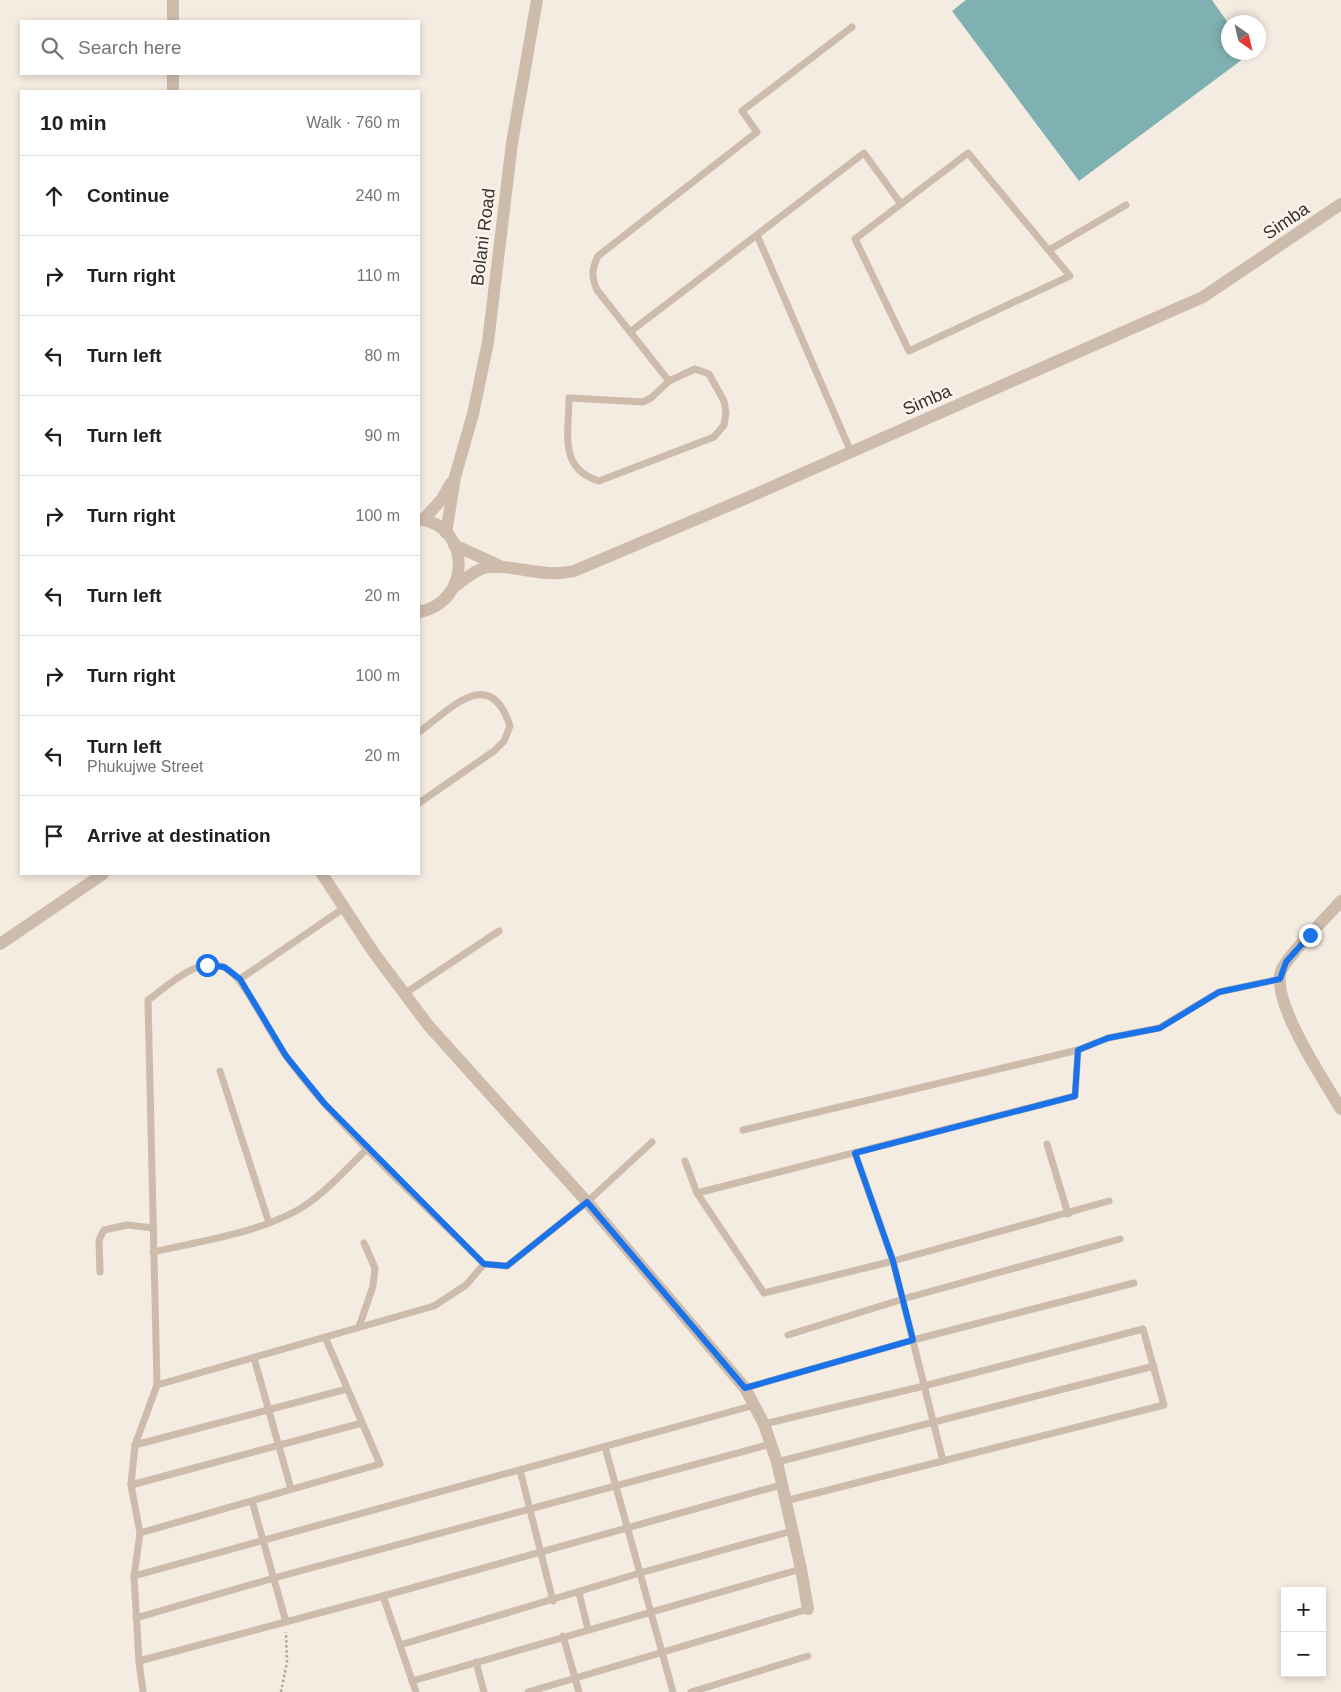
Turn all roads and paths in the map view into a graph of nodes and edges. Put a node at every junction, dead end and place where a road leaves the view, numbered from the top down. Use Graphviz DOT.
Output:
graph roads {
  1 [pos="173,0"];
  2 [pos="537,0"];
  3 [pos="173,20"];
  4 [pos="852,27"];
  5 [pos="173,75"];
  6 [pos="173,90"];
  7 [pos="901,204"];
  8 [pos="1341,204"];
  9 [pos="1126,205"];
  10 [pos="757,235"];
  11 [pos="1049,250"];
  12 [pos="630,332"];
  13 [pos="669,381"];
  14 [pos="852,452"];
  15 [pos="455,477"];
  16 [pos="421,520"];
  17 [pos="446,533"];
  18 [pos="454,545"];
  19 [pos="507,568"];
  20 [pos="454,586"];
  21 [pos="420,612"];
  22 [pos="420,731"];
  23 [pos="420,803"];
  24 [pos="102,875"];
  25 [pos="323,875"];
  26 [pos="344,908"];
  27 [pos="1339,909"];
  28 [pos="499,931"];
  29 [pos="3,942"];
  30 [pos="240,979"];
  31 [pos="1280,979"];
  32 [pos="404,994"];
  33 [pos="1078,1050"];
  34 [pos="220,1071"];
  35 [pos="1341,1109"];
  36 [pos="743,1130"];
  37 [pos="652,1142"];
  38 [pos="1047,1144"];
  39 [pos="368,1148"];
  40 [pos="855,1153"];
  41 [pos="685,1161"];
  42 [pos="697,1193"];
  43 [pos="1109,1201"];
  44 [pos="587,1202"];
  45 [pos="1068,1214"];
  46 [pos="269,1223"];
  47 [pos="153,1228"];
  48 [pos="1120,1239"];
  49 [pos="364,1243"];
  50 [pos="153,1252"];
  51 [pos="893,1261"];
  52 [pos="484,1264"];
  53 [pos="100,1272"];
  54 [pos="1134,1283"];
  55 [pos="902,1299"];
  56 [pos="359,1327"];
  57 [pos="788,1335"];
  58 [pos="325,1337"];
  59 [pos="913,1340"];
  60 [pos="254,1358"];
  61 [pos="1154,1366"];
  62 [pos="157,1385"];
  63 [pos="924,1386"];
  64 [pos="745,1388"];
  65 [pos="347,1389"];
  66 [pos="755,1405"];
  67 [pos="269,1409"];
  68 [pos="362,1423"];
  69 [pos="933,1423"];
  70 [pos="764,1424"];
  71 [pos="771,1444"];
  72 [pos="135,1445"];
  73 [pos="279,1445"];
  74 [pos="605,1448"];
  75 [pos="943,1461"];
  76 [pos="777,1462"];
  77 [pos="520,1470"];
  78 [pos="132,1485"];
  79 [pos="616,1485"];
  80 [pos="781,1485"];
  81 [pos="291,1489"];
  82 [pos="785,1500"];
  83 [pos="252,1501"];
  84 [pos="532,1510"];
  85 [pos="628,1528"];
  86 [pos="792,1531"];
  87 [pos="140,1533"];
  88 [pos="263,1540"];
  89 [pos="542,1551"];
  90 [pos="801,1568"];
  91 [pos="640,1573"];
  92 [pos="134,1576"];
  93 [pos="274,1578"];
  94 [pos="578,1593"];
  95 [pos="383,1596"];
  96 [pos="553,1601"];
  97 [pos="808,1610"];
  98 [pos="651,1612"];
  99 [pos="136,1618"];
  100 [pos="286,1622"];
  101 [pos="588,1629"];
  102 [pos="563,1636"];
  103 [pos="400,1645"];
  104 [pos="664,1653"];
  105 [pos="808,1656"];
  106 [pos="139,1661"];
  107 [pos="476,1662"];
  108 [pos="576,1680"];
  109 [pos="412,1681"];
  110 [pos="143,1692"];
  111 [pos="281,1692"];
  112 [pos="416,1692"];
  113 [pos="484,1692"];
  114 [pos="528,1692"];
  115 [pos="579,1692"];
  116 [pos="673,1692"];
  117 [pos="692,1692"];
  1 -- 3 [label="street"];
  2 -- 15 [label="street, Bolani Road"];
  4 -- 12 [label="lane"];
  5 -- 6 [label="street"];
  7 -- 10 [label="lane"];
  7 -- 11 [label="lane"];
  7 -- 11 [label="lane"];
  8 -- 14 [label="street, Simba"];
  9 -- 11 [label="lane"];
  10 -- 12 [label="lane"];
  10 -- 14 [label="lane"];
  12 -- 13 [label="lane"];
  13 -- 13 [label="lane"];
  14 -- 19 [label="street, Simba"];
  15 -- 16 [label="street, Bolani Road"];
  15 -- 17 [label="street, Bolani Road"];
  16 -- 17 [label="street"];
  17 -- 18 [label="street"];
  18 -- 19 [label="street"];
  18 -- 20 [label="street"];
  19 -- 20 [label="street"];
  20 -- 21 [label="street"];
  22 -- 23 [label="lane"];
  24 -- 29 [label="street"];
  25 -- 26 [label="street"];
  26 -- 30 [label="lane"];
  26 -- 32 [label="street"];
  27 -- 31 [label="street"];
  28 -- 32 [label="lane"];
  30 -- 39 [label="lane"];
  30 -- 47 [label="lane"];
  31 -- 33 [label="lane"];
  31 -- 35 [label="street"];
  32 -- 44 [label="street"];
  33 -- 36 [label="lane"];
  33 -- 40 [label="lane"];
  34 -- 46 [label="lane"];
  37 -- 44 [label="lane"];
  38 -- 45 [label="lane"];
  39 -- 46 [label="lane"];
  39 -- 52 [label="lane"];
  40 -- 42 [label="lane"];
  40 -- 51 [label="lane"];
  41 -- 42 [label="lane"];
  42 -- 51 [label="lane"];
  43 -- 45 [label="lane"];
  44 -- 52 [label="lane"];
  44 -- 64 [label="street"];
  45 -- 51 [label="lane"];
  46 -- 50 [label="lane"];
  47 -- 50 [label="lane"];
  47 -- 53 [label="lane"];
  48 -- 55 [label="lane"];
  49 -- 56 [label="lane"];
  50 -- 62 [label="lane"];
  51 -- 55 [label="lane"];
  52 -- 56 [label="lane"];
  54 -- 59 [label="lane"];
  55 -- 57 [label="lane"];
  55 -- 59 [label="lane"];
  56 -- 58 [label="lane"];
  58 -- 60 [label="lane"];
  58 -- 65 [label="lane"];
  59 -- 63 [label="lane"];
  59 -- 64 [label="lane"];
  60 -- 62 [label="lane"];
  60 -- 67 [label="lane"];
  61 -- 63 [label="lane"];
  61 -- 69 [label="lane"];
  61 -- 75 [label="lane"];
  62 -- 72 [label="lane"];
  63 -- 69 [label="lane"];
  63 -- 70 [label="lane"];
  64 -- 66 [label="street"];
  65 -- 67 [label="lane"];
  65 -- 68 [label="lane"];
  66 -- 70 [label="street"];
  66 -- 74 [label="lane"];
  67 -- 72 [label="lane"];
  67 -- 73 [label="lane"];
  68 -- 73 [label="lane"];
  68 -- 81 [label="lane"];
  69 -- 75 [label="lane"];
  69 -- 76 [label="lane"];
  70 -- 71 [label="street"];
  71 -- 76 [label="street"];
  71 -- 79 [label="lane"];
  72 -- 78 [label="lane"];
  73 -- 78 [label="lane"];
  73 -- 81 [label="lane"];
  74 -- 77 [label="lane"];
  74 -- 79 [label="lane"];
  75 -- 82 [label="lane"];
  76 -- 80 [label="street"];
  77 -- 84 [label="lane"];
  77 -- 88 [label="lane"];
  78 -- 87 [label="lane"];
  79 -- 84 [label="lane"];
  79 -- 85 [label="lane"];
  80 -- 82 [label="street"];
  80 -- 85 [label="lane"];
  81 -- 83 [label="lane"];
  82 -- 86 [label="street"];
  83 -- 87 [label="lane"];
  83 -- 88 [label="lane"];
  84 -- 89 [label="lane"];
  84 -- 93 [label="lane"];
  85 -- 89 [label="lane"];
  85 -- 91 [label="lane"];
  86 -- 90 [label="street"];
  86 -- 91 [label="lane"];
  87 -- 92 [label="lane"];
  88 -- 92 [label="lane"];
  88 -- 93 [label="lane"];
  89 -- 95 [label="lane"];
  89 -- 96 [label="lane"];
  90 -- 97 [label="street"];
  90 -- 98 [label="lane"];
  91 -- 94 [label="lane"];
  91 -- 98 [label="lane"];
  92 -- 99 [label="lane"];
  93 -- 99 [label="lane"];
  93 -- 100 [label="lane"];
  94 -- 96 [label="lane"];
  94 -- 101 [label="lane"];
  95 -- 100 [label="lane"];
  95 -- 103 [label="lane"];
  96 -- 103 [label="lane"];
  97 -- 104 [label="lane"];
  98 -- 101 [label="lane"];
  98 -- 104 [label="lane"];
  99 -- 106 [label="lane"];
  100 -- 106 [label="lane"];
  100 -- 111 [label="path"];
  101 -- 102 [label="lane"];
  102 -- 107 [label="lane"];
  102 -- 108 [label="lane"];
  103 -- 109 [label="lane"];
  104 -- 108 [label="lane"];
  104 -- 116 [label="lane"];
  105 -- 117 [label="lane"];
  106 -- 110 [label="lane"];
  107 -- 109 [label="lane"];
  107 -- 113 [label="lane"];
  108 -- 114 [label="lane"];
  108 -- 115 [label="lane"];
  109 -- 112 [label="lane"];
}
